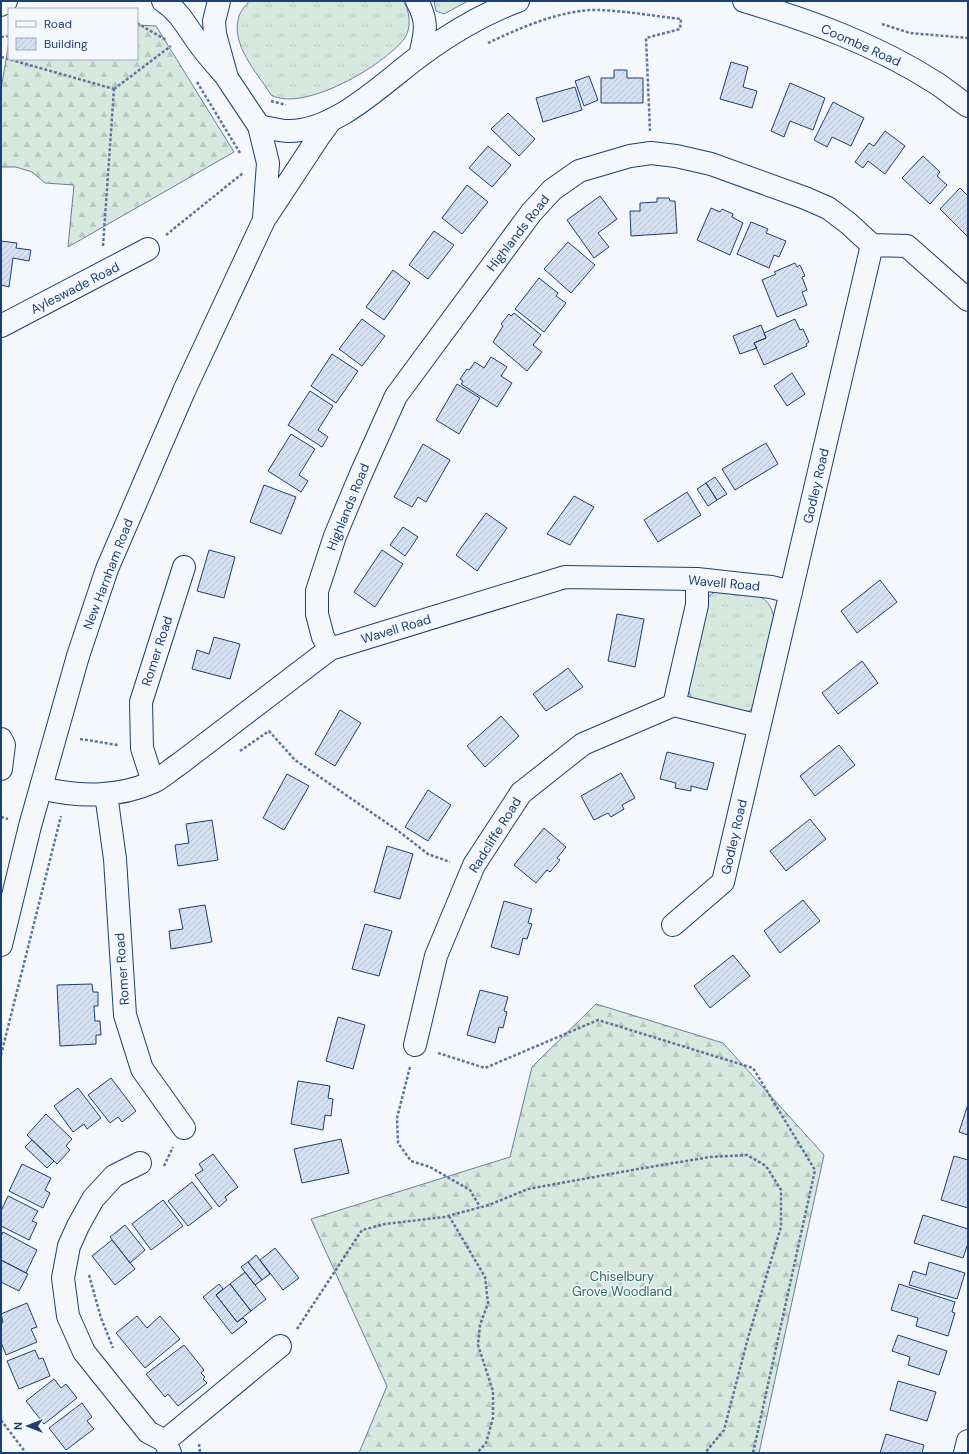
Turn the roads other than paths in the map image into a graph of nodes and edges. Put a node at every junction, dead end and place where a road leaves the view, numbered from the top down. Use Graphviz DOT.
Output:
graph roads {
  1 [pos="6,1"];
  2 [pos="163,1"];
  3 [pos="219,1"];
  4 [pos="417,1"];
  5 [pos="518,1"];
  6 [pos="744,1"];
  7 [pos="1,5"];
  8 [pos="420,56"];
  9 [pos="228,78"];
  10 [pos="968,106"];
  11 [pos="331,120"];
  12 [pos="259,126"];
  13 [pos="264,220"];
  14 [pos="872,245"];
  15 [pos="148,249"];
  16 [pos="968,300"];
  17 [pos="1,326"];
  18 [pos="184,567"];
  19 [pos="697,579"];
  20 [pos="791,592"];
  21 [pos="330,649"];
  22 [pos="674,705"];
  23 [pos="759,726"];
  24 [pos="1,739"];
  25 [pos="1,769"];
  26 [pos="153,782"];
  27 [pos="41,788"];
  28 [pos="106,794"];
  29 [pos="673,925"];
  30 [pos="1,945"];
  31 [pos="415,1045"];
  32 [pos="181,1123"];
  33 [pos="148,1163"];
  34 [pos="287,1340"];
  35 [pos="968,1442"];
  36 [pos="167,1447"];
  37 [pos="965,1453"];
  1 -- 7 [label="main road"];
  2 -- 9 [label="main road"];
  3 -- 9 [label="main road"];
  4 -- 8 [label="main road"];
  5 -- 8 [label="main road"];
  6 -- 10 [label="main road, Coombe Road"];
  8 -- 11 [label="main road"];
  9 -- 12 [label="main road"];
  11 -- 12 [label="main road"];
  11 -- 13 [label="main road"];
  12 -- 13 [label="main road"];
  13 -- 27 [label="main road, New Harnham Road"];
  14 -- 16 [label="main road"];
  14 -- 20 [label="main road, Godley Road"];
  14 -- 21 [label="main road, Highlands Road"];
  15 -- 17 [label="main road, Ayleswade Road"];
  18 -- 26 [label="main road, Romer Road"];
  19 -- 20 [label="main road, Wavell Road"];
  19 -- 21 [label="main road, Wavell Road"];
  19 -- 22 [label="main road"];
  20 -- 23 [label="main road, Godley Road"];
  21 -- 26 [label="main road, Wavell Road"];
  22 -- 23 [label="main road"];
  22 -- 31 [label="main road, Radcliffe Road"];
  23 -- 29 [label="main road, Godley Road"];
  24 -- 25 [label="main road"];
  26 -- 28 [label="main road, Wavell Road"];
  27 -- 28 [label="main road, Wavell Road"];
  27 -- 30 [label="main road, New Harnham Road"];
  28 -- 32 [label="main road, Romer Road"];
  33 -- 36 [label="main road"];
  34 -- 36 [label="main road"];
  35 -- 37 [label="main road"];
}
